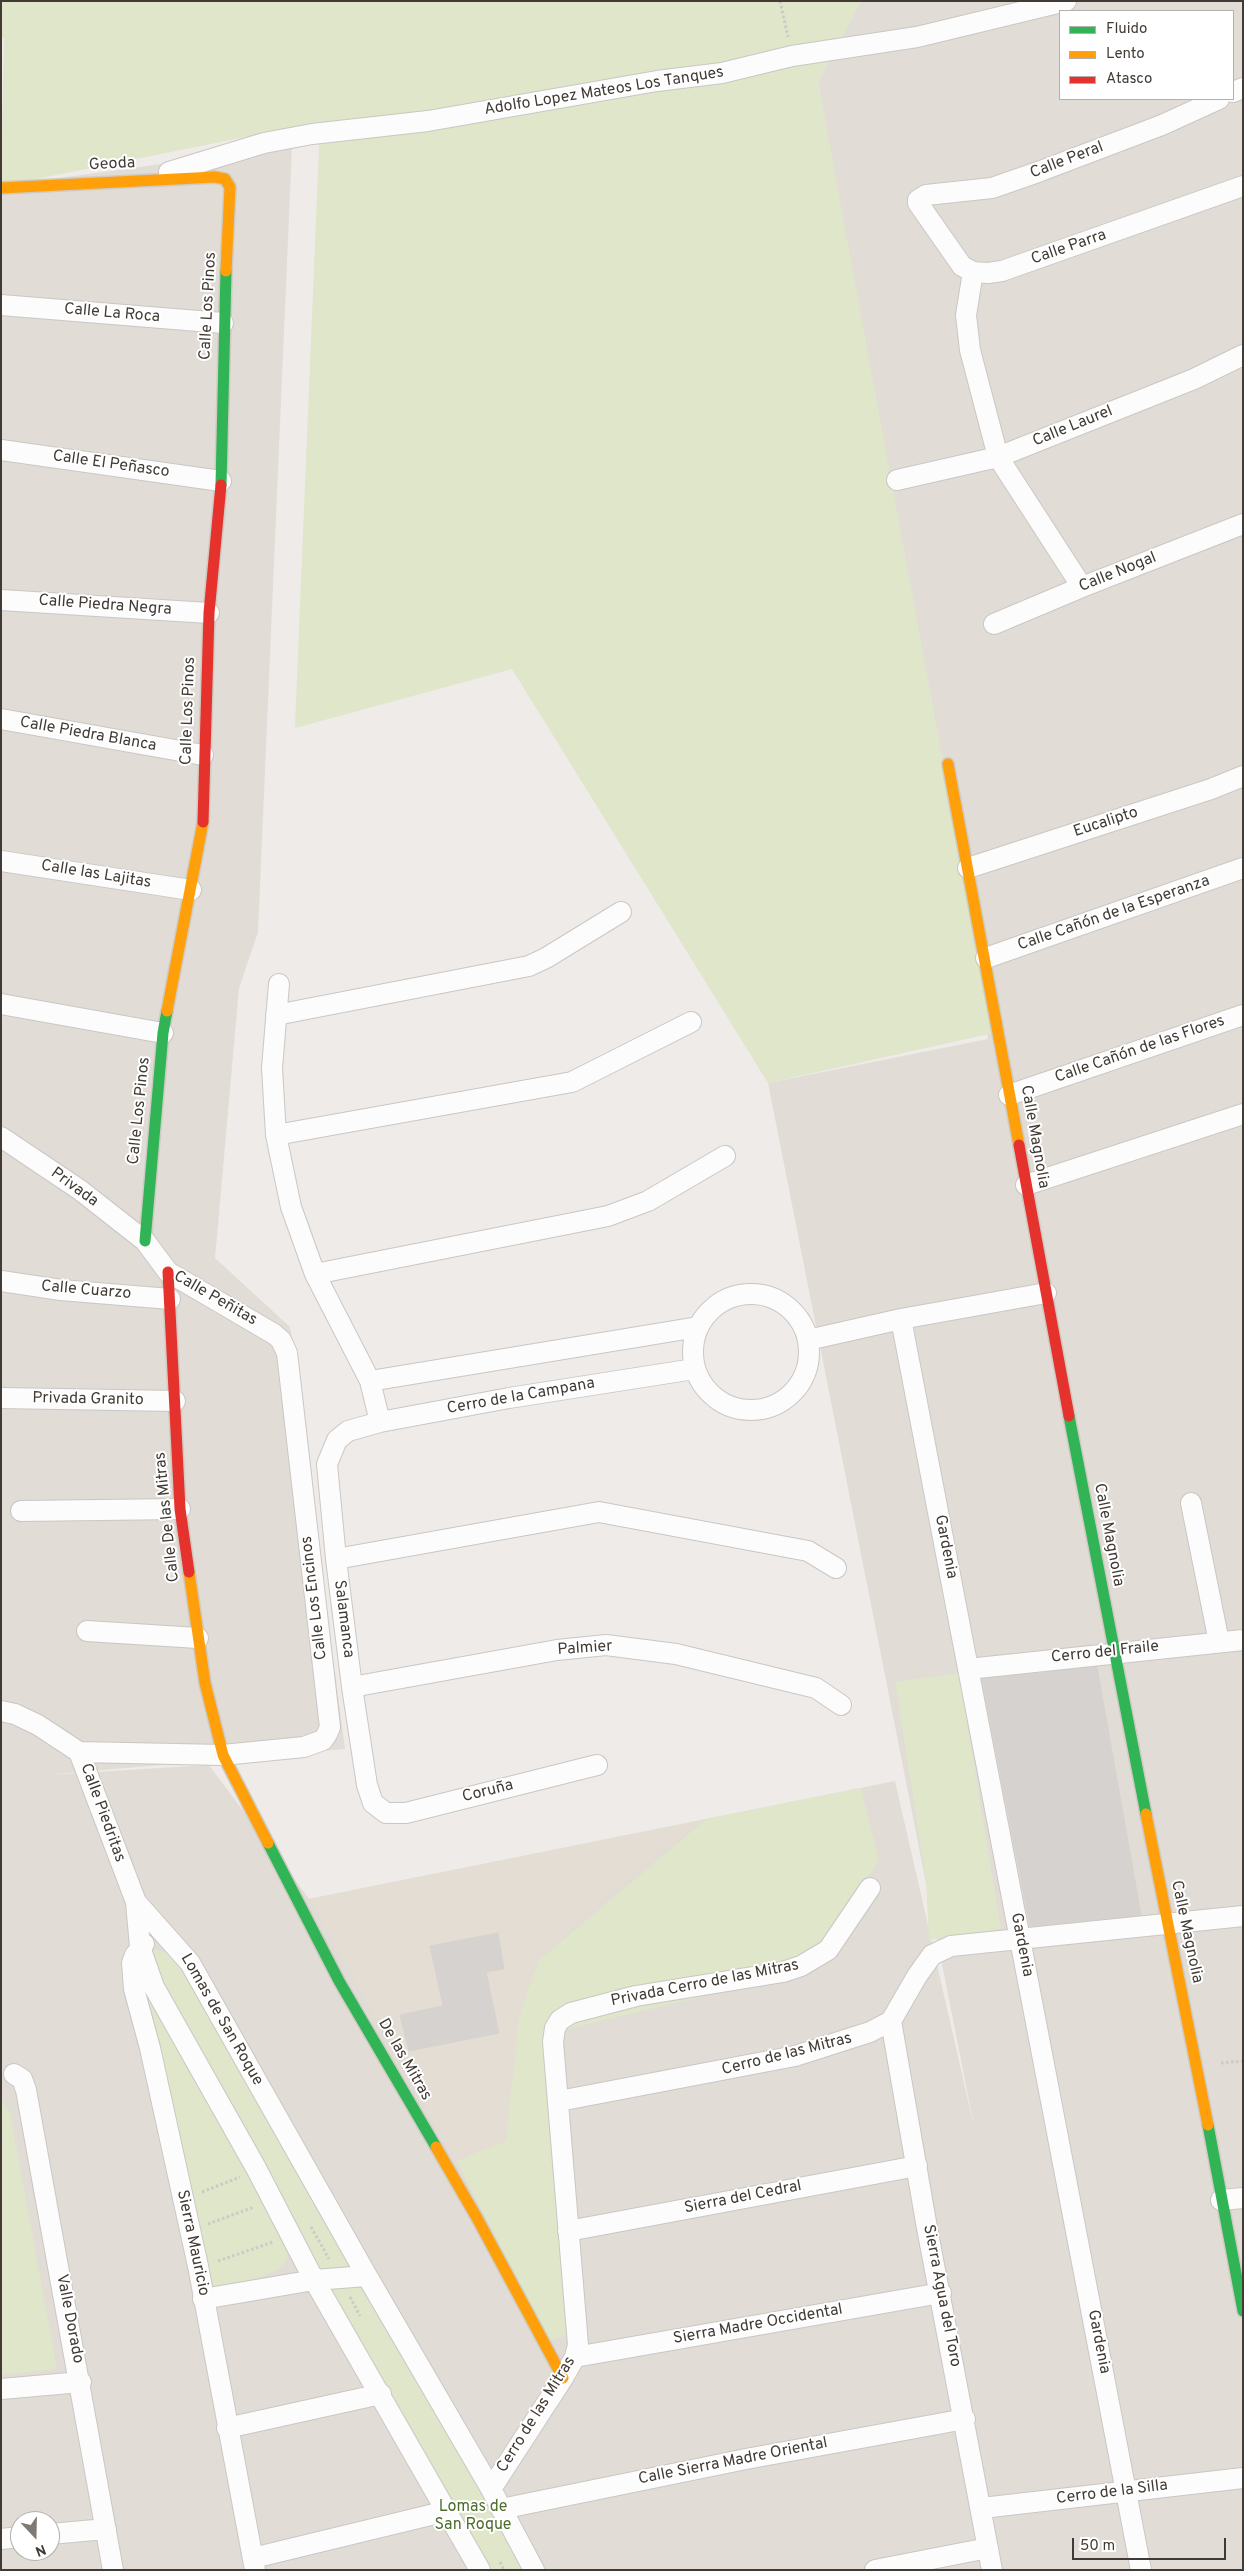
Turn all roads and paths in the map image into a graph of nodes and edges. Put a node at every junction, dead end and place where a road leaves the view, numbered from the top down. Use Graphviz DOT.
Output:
graph roads {
  1 [pos="780,1"];
  2 [pos="1066,1"];
  3 [pos="1030,4"];
  4 [pos="792,56"];
  5 [pos="1217,100"];
  6 [pos="225,179"];
  7 [pos="143,180"];
  8 [pos="1243,186"];
  9 [pos="1,188"];
  10 [pos="973,272"];
  11 [pos="1,305"];
  12 [pos="223,323"];
  13 [pos="1243,355"];
  14 [pos="1,450"];
  15 [pos="998,458"];
  16 [pos="897,480"];
  17 [pos="221,481"];
  18 [pos="1243,524"];
  19 [pos="1082,587"];
  20 [pos="1,600"];
  21 [pos="209,613"];
  22 [pos="994,624"];
  23 [pos="1,719"];
  24 [pos="204,756"];
  25 [pos="948,764"];
  26 [pos="1243,776"];
  27 [pos="1,861"];
  28 [pos="968,868"];
  29 [pos="1243,868"];
  30 [pos="191,890"];
  31 [pos="621,912"];
  32 [pos="986,958"];
  33 [pos="279,984"];
  34 [pos="1,1004"];
  35 [pos="276,1015"];
  36 [pos="1243,1015"];
  37 [pos="690,1022"];
  38 [pos="164,1034"];
  39 [pos="1009,1095"];
  40 [pos="1243,1114"];
  41 [pos="276,1135"];
  42 [pos="1,1138"];
  43 [pos="725,1156"];
  44 [pos="1026,1185"];
  45 [pos="145,1241"];
  46 [pos="168,1272"];
  47 [pos="315,1274"];
  48 [pos="1,1281"];
  49 [pos="1046,1292"];
  50 [pos="170,1299"];
  51 [pos="901,1320"];
  52 [pos="698,1327"];
  53 [pos="808,1340"];
  54 [pos="287,1353"];
  55 [pos="694,1369"];
  56 [pos="370,1381"];
  57 [pos="1,1398"];
  58 [pos="175,1401"];
  59 [pos="380,1422"];
  60 [pos="348,1430"];
  61 [pos="1191,1503"];
  62 [pos="180,1509"];
  63 [pos="21,1511"];
  64 [pos="336,1559"];
  65 [pos="836,1568"];
  66 [pos="87,1630"];
  67 [pos="198,1638"];
  68 [pos="1243,1640"];
  69 [pos="1219,1642"];
  70 [pos="1113,1652"];
  71 [pos="968,1669"];
  72 [pos="352,1687"];
  73 [pos="841,1705"];
  74 [pos="1,1711"];
  75 [pos="79,1752"];
  76 [pos="222,1755"];
  77 [pos="597,1765"];
  78 [pos="380,1809"];
  79 [pos="870,1888"];
  80 [pos="136,1902"];
  81 [pos="1243,1916"];
  82 [pos="1167,1925"];
  83 [pos="161,1928"];
  84 [pos="1020,1939"];
  85 [pos="140,1947"];
  86 [pos="891,2021"];
  87 [pos="553,2042"];
  88 [pos="14,2074"];
  89 [pos="559,2101"];
  90 [pos="917,2166"];
  91 [pos="244,2176"];
  92 [pos="199,2194"];
  93 [pos="1243,2198"];
  94 [pos="1221,2200"];
  95 [pos="260,2205"];
  96 [pos="205,2226"];
  97 [pos="568,2231"];
  98 [pos="279,2240"];
  99 [pos="210,2263"];
  100 [pos="367,2276"];
  101 [pos="314,2280"];
  102 [pos="941,2293"];
  103 [pos="203,2299"];
  104 [pos="1243,2311"];
  105 [pos="575,2356"];
  106 [pos="563,2378"];
  107 [pos="81,2382"];
  108 [pos="1,2389"];
  109 [pos="381,2394"];
  110 [pos="965,2419"];
  111 [pos="227,2428"];
  112 [pos="1243,2478"];
  113 [pos="491,2488"];
  114 [pos="1127,2492"];
  115 [pos="982,2508"];
  116 [pos="501,2509"];
  117 [pos="447,2511"];
  118 [pos="106,2529"];
  119 [pos="60,2533"];
  120 [pos="988,2548"];
  121 [pos="254,2564"];
  122 [pos="113,2570"];
  123 [pos="480,2570"];
  124 [pos="534,2570"];
  125 [pos="875,2570"];
  126 [pos="992,2570"];
  127 [pos="1141,2570"];
  1 -- 4 [label="path"];
  2 -- 3 [label="street, Adolfo Lopez Mateos Los Tanques"];
  3 -- 4 [label="street, Adolfo Lopez Mateos Los Tanques"];
  4 -- 7 [label="street, Adolfo Lopez Mateos Los Tanques"];
  5 -- 10 [label="street, Calle Peral"];
  6 -- 7 [label="street, Geoda"];
  6 -- 12 [label="street, Calle Los Pinos"];
  7 -- 9 [label="street, Geoda"];
  8 -- 10 [label="street, Calle Parra"];
  10 -- 15 [label="street"];
  11 -- 12 [label="street, Calle La Roca"];
  12 -- 17 [label="street, Calle Los Pinos"];
  13 -- 15 [label="street, Calle Laurel"];
  14 -- 17 [label="street, Calle El Peñasco"];
  15 -- 16 [label="street, Calle Laurel"];
  15 -- 19 [label="street"];
  17 -- 21 [label="street, Calle Los Pinos"];
  18 -- 19 [label="street, Calle Nogal"];
  19 -- 22 [label="street, Calle Nogal"];
  20 -- 21 [label="street, Calle Piedra Negra"];
  21 -- 24 [label="street, Calle Los Pinos"];
  23 -- 24 [label="street, Calle Piedra Blanca"];
  24 -- 30 [label="street, Calle Los Pinos"];
  25 -- 28 [label="street, Calle Magnolia"];
  26 -- 28 [label="street, Eucalipto"];
  27 -- 30 [label="street, Calle las Lajitas"];
  28 -- 32 [label="street, Calle Magnolia"];
  29 -- 32 [label="street, Calle Cañón de la Esperanza"];
  30 -- 38 [label="street, Calle Los Pinos"];
  31 -- 35 [label="street"];
  32 -- 39 [label="street, Calle Magnolia"];
  33 -- 35 [label="street"];
  34 -- 38 [label="street"];
  35 -- 41 [label="street"];
  36 -- 39 [label="street, Calle Cañón de las Flores"];
  37 -- 41 [label="street"];
  38 -- 45 [label="street, Calle Los Pinos"];
  39 -- 44 [label="street, Calle Magnolia"];
  40 -- 44 [label="street"];
  41 -- 47 [label="street"];
  42 -- 45 [label="street, Privada"];
  43 -- 47 [label="street"];
  44 -- 49 [label="street, Calle Magnolia"];
  45 -- 46 [label="street, Calle Peñitas"];
  46 -- 50 [label="street, Calle De las Mitras"];
  46 -- 54 [label="street, Calle Peñitas"];
  47 -- 56 [label="street"];
  48 -- 50 [label="street, Calle Cuarzo"];
  49 -- 51 [label="street"];
  49 -- 70 [label="street, Calle Magnolia"];
  50 -- 58 [label="street, Calle De las Mitras"];
  51 -- 53 [label="street"];
  51 -- 71 [label="street, Gardenia"];
  52 -- 53 [label="street"];
  52 -- 55 [label="street"];
  52 -- 56 [label="street"];
  53 -- 55 [label="street"];
  54 -- 76 [label="street, Calle Los Encinos"];
  55 -- 59 [label="street, Cerro de la Campana"];
  56 -- 59 [label="street"];
  57 -- 58 [label="street, Privada Granito"];
  58 -- 62 [label="street, Calle De las Mitras"];
  59 -- 60 [label="street, Cerro de la Campana"];
  60 -- 64 [label="street, Salamanca"];
  61 -- 69 [label="street"];
  62 -- 63 [label="street"];
  62 -- 67 [label="street, Calle De las Mitras"];
  64 -- 65 [label="street"];
  64 -- 72 [label="street, Salamanca"];
  66 -- 67 [label="street"];
  67 -- 76 [label="street, Calle De las Mitras"];
  68 -- 69 [label="street, Cerro del Fraile"];
  69 -- 70 [label="street, Cerro del Fraile"];
  70 -- 71 [label="street, Cerro del Fraile"];
  70 -- 82 [label="street, Calle Magnolia"];
  71 -- 84 [label="street, Gardenia"];
  72 -- 73 [label="street, Palmier"];
  72 -- 78 [label="street, Salamanca"];
  74 -- 75 [label="street, Calle Piedritas"];
  75 -- 76 [label="street, Calle Los Encinos"];
  75 -- 80 [label="street, Calle Piedritas"];
  76 -- 106 [label="street, De las Mitras"];
  77 -- 78 [label="street, Coruña"];
  79 -- 87 [label="street, Privada Cerro de las Mitras"];
  80 -- 83 [label="street, Lomas de San Roque"];
  80 -- 85 [label="street"];
  81 -- 82 [label="street"];
  82 -- 84 [label="street"];
  82 -- 94 [label="street, Calle Magnolia"];
  83 -- 85 [label="street, Sierra Mauricio"];
  83 -- 100 [label="street, Lomas de San Roque"];
  84 -- 86 [label="street"];
  84 -- 114 [label="street, Gardenia"];
  85 -- 101 [label="street"];
  85 -- 103 [label="street, Sierra Mauricio"];
  86 -- 89 [label="street, Cerro de las Mitras"];
  86 -- 90 [label="street, Sierra Agua del Toro"];
  87 -- 89 [label="street, Cerro de las Mitras"];
  88 -- 107 [label="street, Valle Dorado"];
  89 -- 97 [label="street, Cerro de las Mitras"];
  90 -- 97 [label="street, Sierra del Cedral"];
  90 -- 102 [label="street, Sierra Agua del Toro"];
  91 -- 92 [label="path"];
  93 -- 94 [label="street"];
  94 -- 104 [label="street, Calle Magnolia"];
  95 -- 96 [label="path"];
  97 -- 105 [label="street, Cerro de las Mitras"];
  98 -- 99 [label="path"];
  100 -- 101 [label="street"];
  100 -- 113 [label="street, Lomas de San Roque"];
  101 -- 103 [label="street"];
  101 -- 109 [label="street"];
  102 -- 105 [label="street, Sierra Madre Occidental"];
  102 -- 110 [label="street, Sierra Agua del Toro"];
  103 -- 111 [label="street, Sierra Mauricio"];
  105 -- 106 [label="street, Cerro de las Mitras"];
  106 -- 113 [label="street, Cerro de las Mitras"];
  107 -- 108 [label="street"];
  107 -- 118 [label="street, Valle Dorado"];
  109 -- 111 [label="street"];
  109 -- 117 [label="street"];
  110 -- 115 [label="street, Sierra Agua del Toro"];
  110 -- 116 [label="street, Calle Sierra Madre Oriental"];
  111 -- 121 [label="street, Sierra Mauricio"];
  112 -- 114 [label="street, Cerro de la Silla"];
  113 -- 116 [label="street, Lomas de San Roque"];
  114 -- 115 [label="street, Cerro de la Silla"];
  114 -- 127 [label="street, Gardenia"];
  115 -- 120 [label="street, Sierra Agua del Toro"];
  116 -- 124 [label="street, Lomas de San Roque"];
  117 -- 121 [label="street"];
  117 -- 123 [label="street"];
  118 -- 119 [label="street"];
  118 -- 122 [label="street, Valle Dorado"];
  120 -- 125 [label="street"];
  120 -- 126 [label="street, Sierra Agua del Toro"];
}
